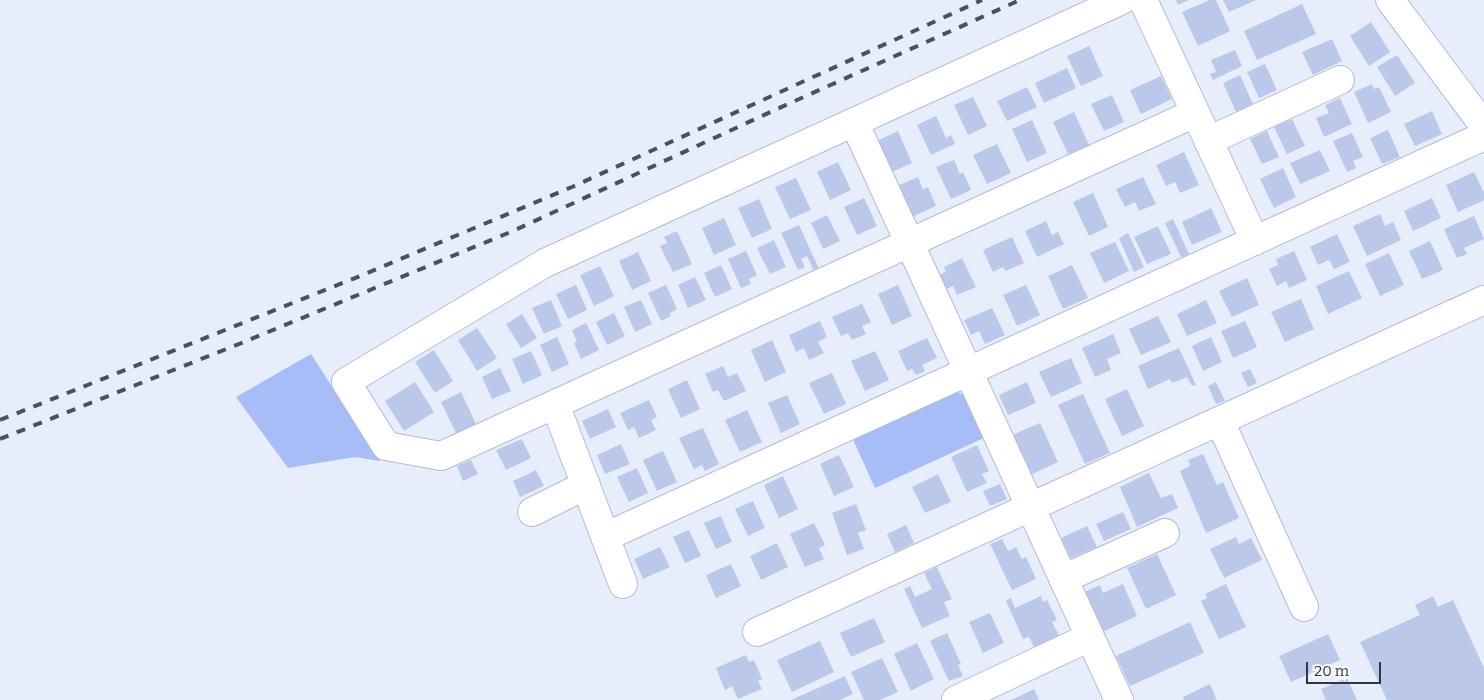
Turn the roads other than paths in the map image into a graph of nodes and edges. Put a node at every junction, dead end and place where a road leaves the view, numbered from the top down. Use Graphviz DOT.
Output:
graph roads {
  1 [pos="1122,0"];
  2 [pos="1143,0"];
  3 [pos="1390,0"];
  4 [pos="1340,80"];
  5 [pos="1196,113"];
  6 [pos="854,122"];
  7 [pos="1484,126"];
  8 [pos="1484,136"];
  9 [pos="1208,141"];
  10 [pos="1255,241"];
  11 [pos="909,243"];
  12 [pos="1484,300"];
  13 [pos="968,371"];
  14 [pos="555,404"];
  15 [pos="1220,421"];
  16 [pos="586,485"];
  17 [pos="1030,507"];
  18 [pos="532,512"];
  19 [pos="1165,533"];
  20 [pos="605,537"];
  21 [pos="1063,579"];
  22 [pos="623,584"];
  23 [pos="1304,607"];
  24 [pos="757,632"];
  25 [pos="1090,637"];
  26 [pos="956,700"];
  27 [pos="1119,700"];
  1 -- 6 [label="street"];
  2 -- 5 [label="street"];
  3 -- 7 [label="street"];
  4 -- 9 [label="street"];
  5 -- 9 [label="street"];
  5 -- 11 [label="street"];
  6 -- 11 [label="street"];
  6 -- 14 [label="street"];
  8 -- 10 [label="street"];
  9 -- 10 [label="street"];
  10 -- 13 [label="street"];
  11 -- 13 [label="street"];
  11 -- 14 [label="street"];
  12 -- 15 [label="street"];
  13 -- 17 [label="street"];
  13 -- 20 [label="street"];
  14 -- 16 [label="street"];
  15 -- 17 [label="street"];
  15 -- 23 [label="street"];
  16 -- 18 [label="street"];
  16 -- 20 [label="street"];
  17 -- 21 [label="street"];
  17 -- 24 [label="street"];
  19 -- 21 [label="street"];
  20 -- 22 [label="street"];
  21 -- 25 [label="street"];
  25 -- 26 [label="street"];
  25 -- 27 [label="street"];
}
